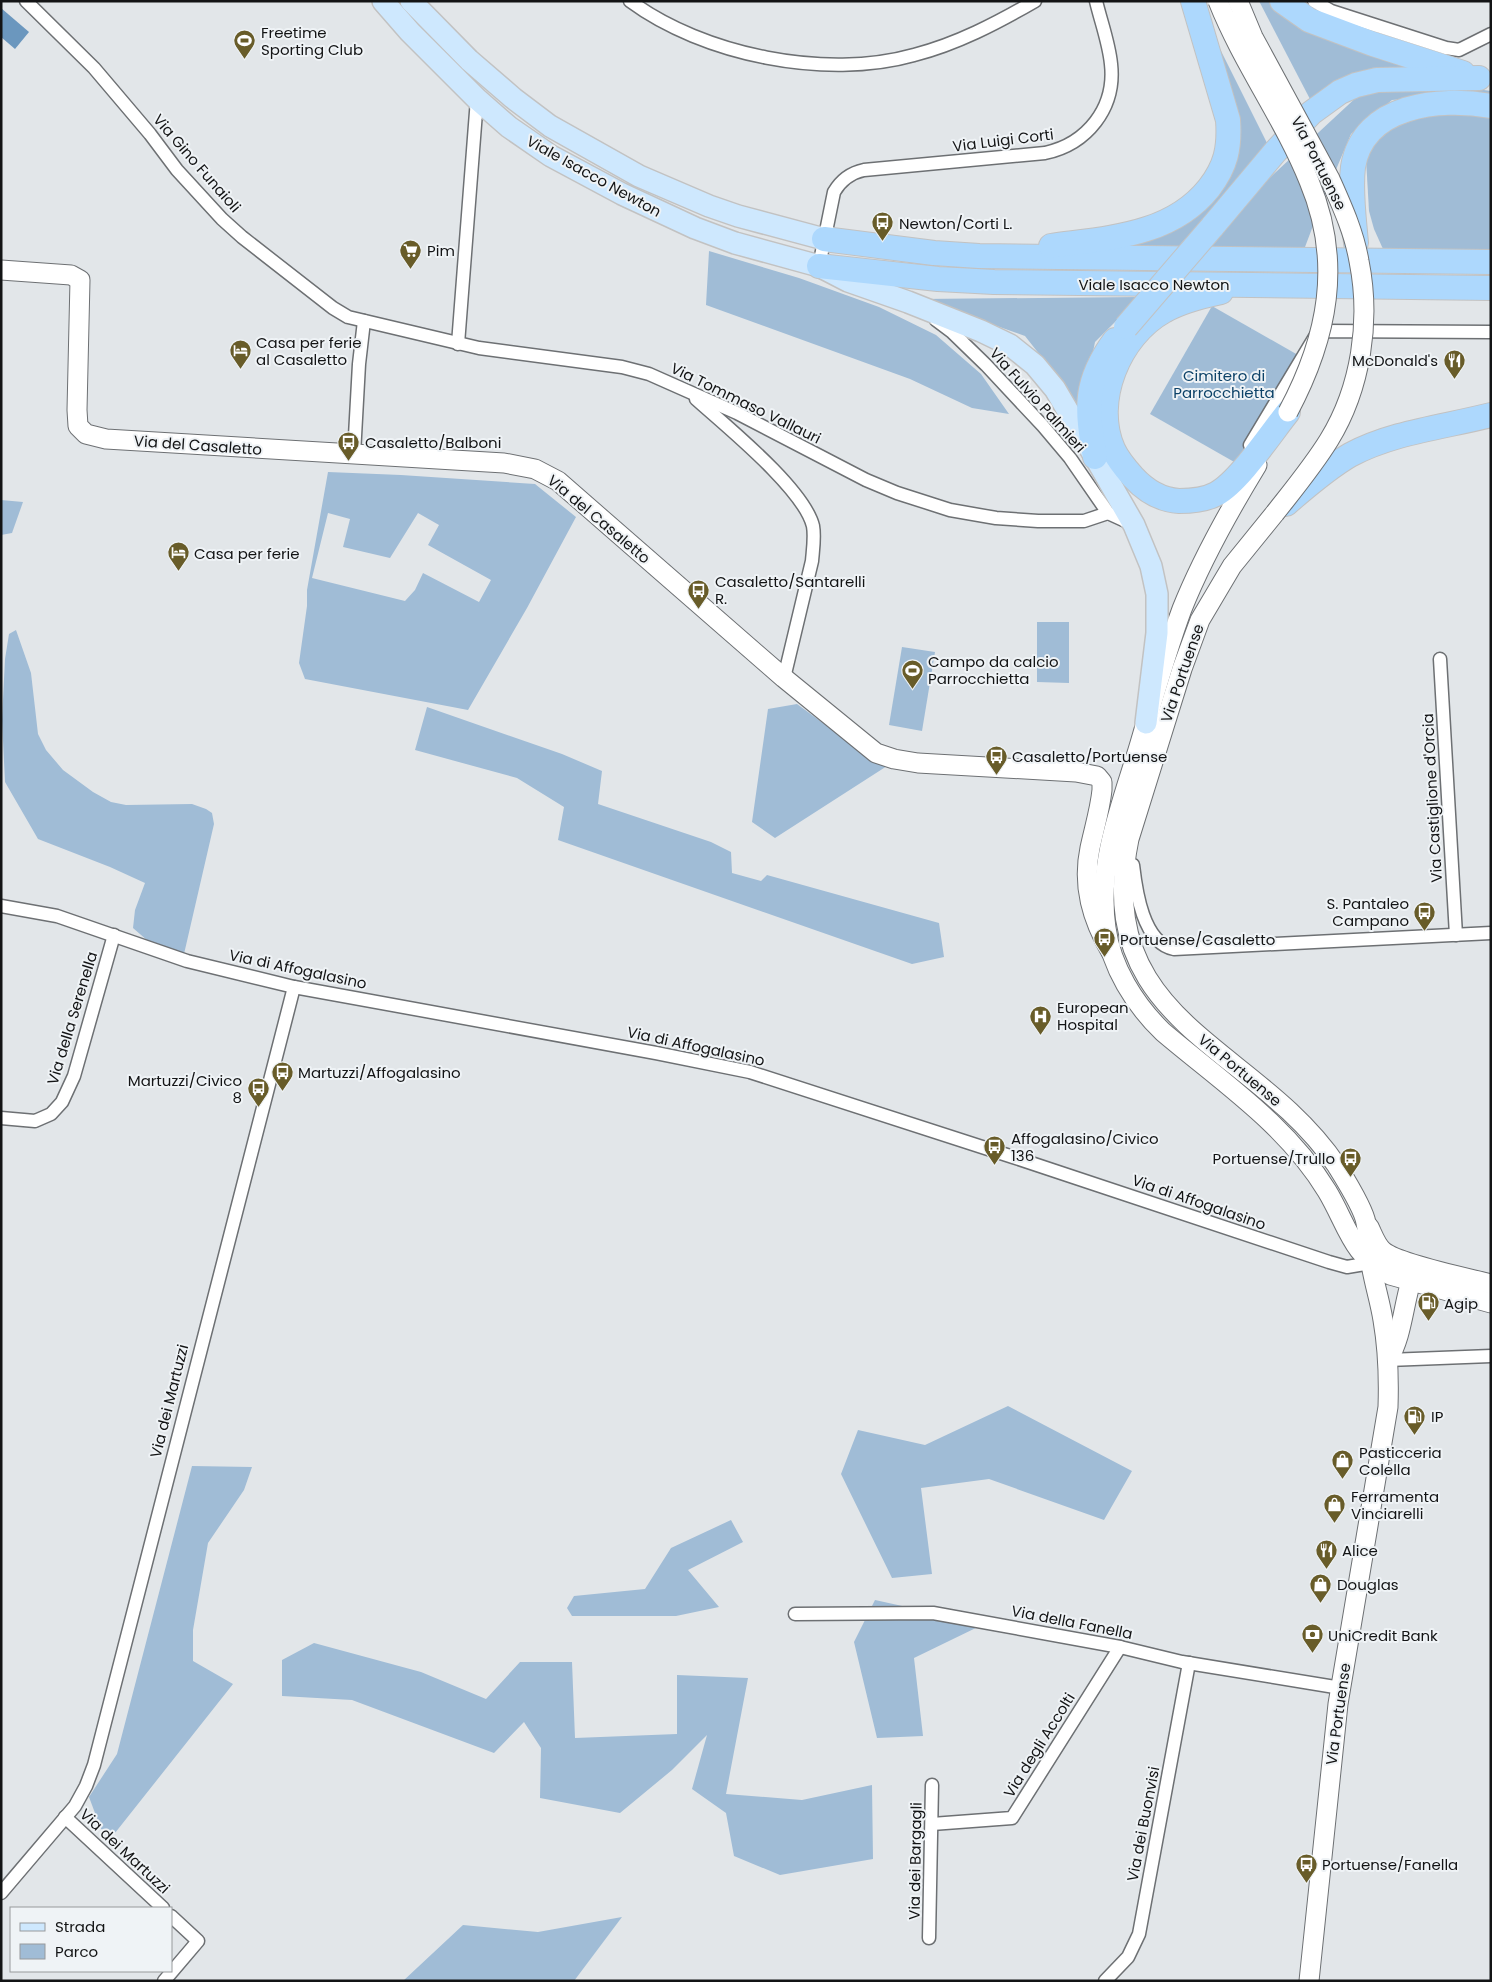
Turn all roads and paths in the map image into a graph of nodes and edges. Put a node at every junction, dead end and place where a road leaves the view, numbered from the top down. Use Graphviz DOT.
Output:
graph roads {
  1 [pos="26,1"];
  2 [pos="383,1"];
  3 [pos="411,1"];
  4 [pos="630,1"];
  5 [pos="1036,1"];
  6 [pos="1096,1"];
  7 [pos="1193,1"];
  8 [pos="1218,1"];
  9 [pos="1238,1"];
  10 [pos="1282,1"];
  11 [pos="1314,1"];
  12 [pos="1491,34"];
  13 [pos="1485,80"];
  14 [pos="476,99"];
  15 [pos="1491,106"];
  16 [pos="824,239"];
  17 [pos="795,246"];
  18 [pos="1356,247"];
  19 [pos="979,256"];
  20 [pos="1491,262"];
  21 [pos="819,266"];
  22 [pos="1,270"];
  23 [pos="1255,284"];
  24 [pos="1491,288"];
  25 [pos="908,302"];
  26 [pos="364,321"];
  27 [pos="1491,332"];
  28 [pos="458,344"];
  29 [pos="689,392"];
  30 [pos="1288,412"];
  31 [pos="1491,415"];
  32 [pos="354,454"];
  33 [pos="1095,457"];
  34 [pos="1240,460"];
  35 [pos="1108,513"];
  36 [pos="1275,514"];
  37 [pos="1134,525"];
  38 [pos="1440,659"];
  39 [pos="784,678"];
  40 [pos="1146,723"];
  41 [pos="1129,839"];
  42 [pos="1,906"];
  43 [pos="1491,933"];
  44 [pos="114,935"];
  45 [pos="1456,935"];
  46 [pos="1112,952"];
  47 [pos="294,987"];
  48 [pos="1,1118"];
  49 [pos="1366,1222"];
  50 [pos="1404,1261"];
  51 [pos="1371,1263"];
  52 [pos="1411,1281"];
  53 [pos="1491,1284"];
  54 [pos="1491,1303"];
  55 [pos="1491,1356"];
  56 [pos="1388,1360"];
  57 [pos="795,1614"];
  58 [pos="1120,1647"];
  59 [pos="1189,1663"];
  60 [pos="1341,1688"];
  61 [pos="932,1785"];
  62 [pos="65,1817"];
  63 [pos="932,1824"];
  64 [pos="1,1893"];
  65 [pos="162,1907"];
  66 [pos="172,1917"];
  67 [pos="929,1938"];
  68 [pos="172,1972"];
  69 [pos="1105,1981"];
  70 [pos="1309,1981"];
  1 -- 26 [label="street, Via Gino Funaioli"];
  2 -- 14 [label="main road, Viale Isacco Newton"];
  3 -- 17 [label="main road, Viale Isacco Newton"];
  4 -- 5 [label="street"];
  6 -- 16 [label="street, Via Luigi Corti"];
  7 -- 19 [label="highway"];
  8 -- 30 [label="main road, Via Portuense, bridge"];
  9 -- 18 [label="main road, Via Portuense, bridge"];
  10 -- 13 [label="highway"];
  11 -- 12 [label="street"];
  13 -- 33 [label="highway, bridge"];
  14 -- 17 [label="main road, Viale Isacco Newton"];
  14 -- 28 [label="street"];
  15 -- 18 [label="highway, bridge"];
  16 -- 17 [label="main road, Viale Isacco Newton"];
  16 -- 19 [label="highway, Viale Isacco Newton"];
  16 -- 21 [label="street"];
  17 -- 21 [label="main road, Viale Isacco Newton"];
  18 -- 36 [label="main road, Via Portuense, bridge"];
  19 -- 20 [label="highway, Viale Isacco Newton"];
  21 -- 23 [label="highway, Viale Isacco Newton"];
  21 -- 25 [label="main road"];
  22 -- 32 [label="main road, Via del Casaletto"];
  23 -- 24 [label="highway, Viale Isacco Newton"];
  23 -- 30 [label="highway"];
  25 -- 33 [label="main road"];
  25 -- 35 [label="street, Via Fulvio Palmieri"];
  26 -- 28 [label="street, Via Tommaso Vallauri"];
  26 -- 32 [label="street"];
  27 -- 34 [label="street"];
  28 -- 29 [label="street, Via Tommaso Vallauri"];
  29 -- 35 [label="street, Via Tommaso Vallauri"];
  29 -- 39 [label="street"];
  30 -- 40 [label="main road, Via Portuense"];
  31 -- 36 [label="highway, bridge"];
  32 -- 39 [label="main road, Via del Casaletto"];
  33 -- 37 [label="main road"];
  35 -- 37 [label="street"];
  36 -- 41 [label="main road, Via Portuense"];
  37 -- 40 [label="main road"];
  38 -- 45 [label="street, Via Castiglione d'Orcia"];
  39 -- 46 [label="main road, Via del Casaletto"];
  40 -- 46 [label="main road, Via Portuense"];
  41 -- 45 [label="street"];
  41 -- 49 [label="main road, Via Portuense"];
  42 -- 44 [label="street, Via di Affogalasino"];
  43 -- 45 [label="street"];
  44 -- 47 [label="street, Via di Affogalasino"];
  44 -- 48 [label="street, Via della Serenella"];
  46 -- 51 [label="main road, Via Portuense"];
  47 -- 51 [label="street, Via di Affogalasino"];
  47 -- 62 [label="street, Via dei Martuzzi"];
  49 -- 50 [label="main road"];
  49 -- 51 [label="main road, Via Portuense"];
  50 -- 51 [label="main road"];
  50 -- 53 [label="main road"];
  51 -- 52 [label="main road"];
  51 -- 56 [label="main road, Via Portuense"];
  52 -- 54 [label="main road"];
  52 -- 56 [label="main road, Via Portuense"];
  55 -- 56 [label="street"];
  56 -- 60 [label="main road, Via Portuense"];
  57 -- 58 [label="street, Via della Fanella"];
  58 -- 59 [label="street, Via della Fanella"];
  58 -- 63 [label="street, Via degli Accolti"];
  59 -- 60 [label="street, Via della Fanella"];
  59 -- 69 [label="street, Via dei Buonvisi"];
  60 -- 70 [label="main road, Via Portuense"];
  61 -- 63 [label="street, Via dei Bargagli"];
  62 -- 64 [label="street, Via dei Martuzzi"];
  62 -- 65 [label="street, Via dei Martuzzi"];
  63 -- 67 [label="street, Via dei Bargagli"];
  66 -- 68 [label="street, Via dei Martuzzi"];
}
